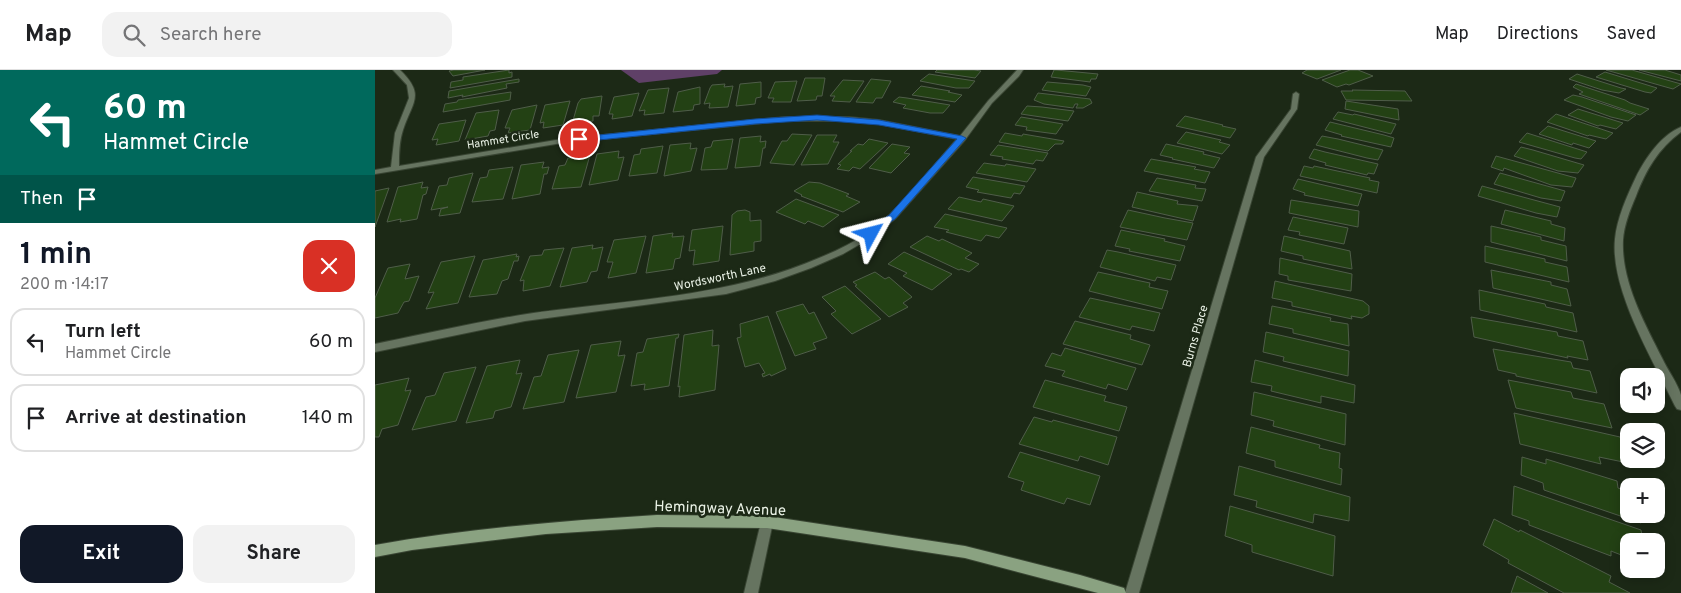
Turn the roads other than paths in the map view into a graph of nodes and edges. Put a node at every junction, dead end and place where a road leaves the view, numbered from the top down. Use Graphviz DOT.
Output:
graph roads {
  1 [pos="396,70"];
  2 [pos="1020,70"];
  3 [pos="1297,94"];
  4 [pos="1681,129"];
  5 [pos="962,138"];
  6 [pos="395,168"];
  7 [pos="375,172"];
  8 [pos="375,348"];
  9 [pos="1681,406"];
  10 [pos="767,522"];
  11 [pos="375,551"];
  12 [pos="751,593"];
  13 [pos="1119,593"];
  14 [pos="1132,593"];
  1 -- 6 [label="street"];
  2 -- 5 [label="street, Wordsworth Lane"];
  3 -- 14 [label="street, Burns Place"];
  4 -- 9 [label="street"];
  5 -- 6 [label="street, Hammet Circle"];
  5 -- 8 [label="street, Wordsworth Lane"];
  6 -- 7 [label="street, Hammet Circle"];
  10 -- 11 [label="main road, Hemingway Avenue"];
  10 -- 12 [label="street"];
  10 -- 13 [label="main road, Hemingway Avenue"];
}
